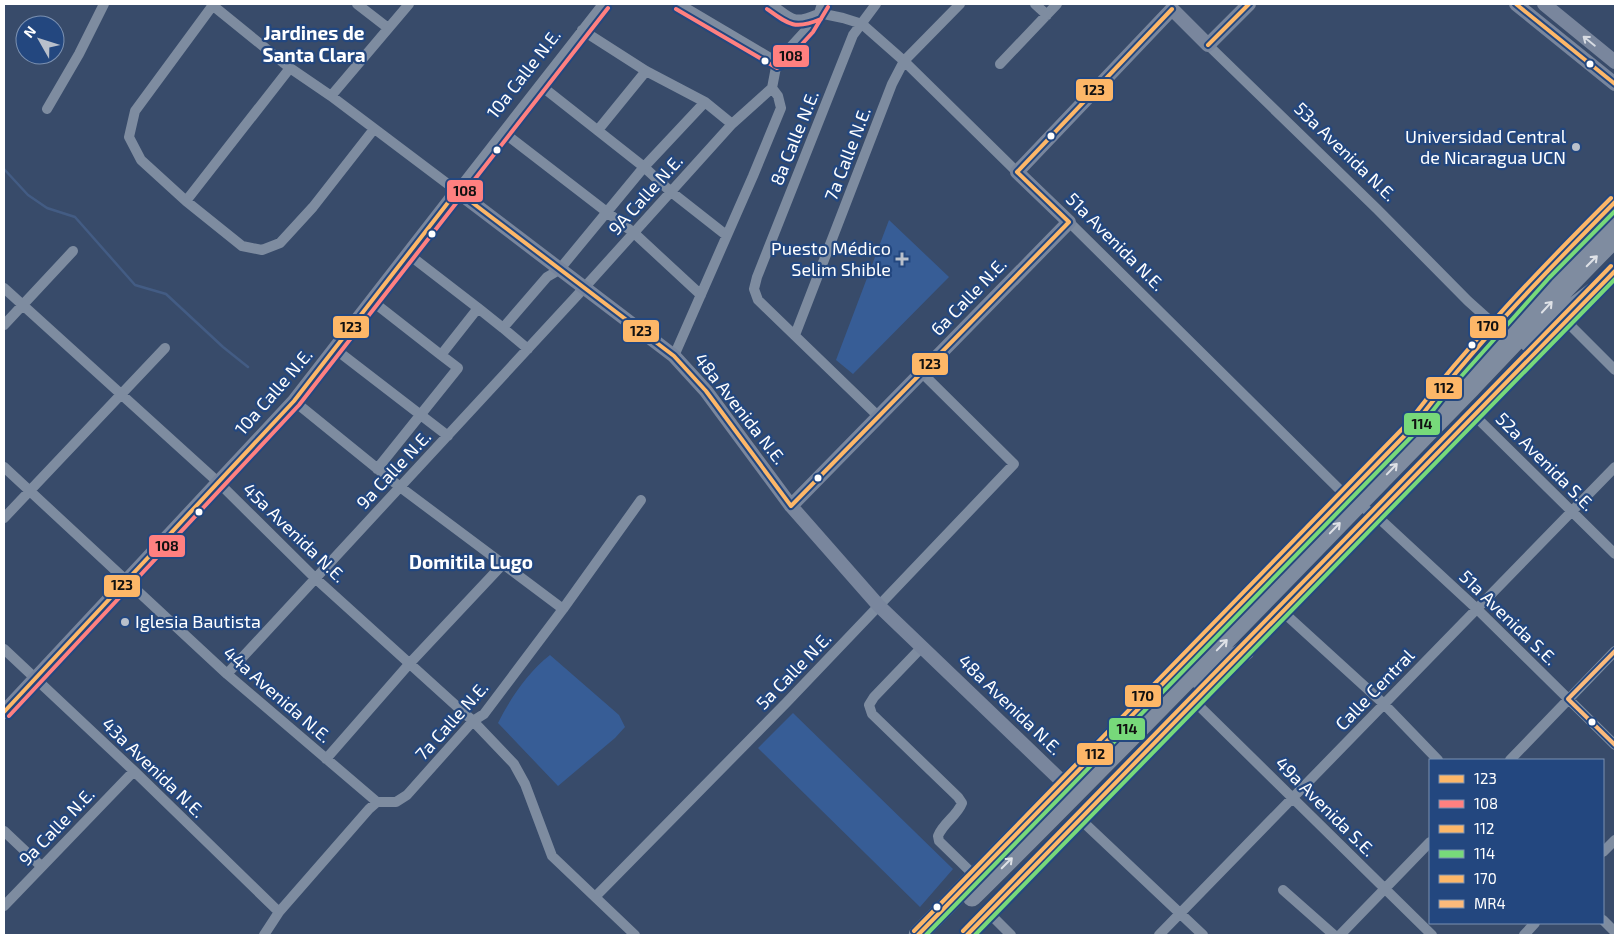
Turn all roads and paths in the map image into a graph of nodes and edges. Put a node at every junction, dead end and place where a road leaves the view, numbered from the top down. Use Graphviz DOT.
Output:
graph roads {
  1 [pos="104,4"];
  2 [pos="212,4"];
  3 [pos="357,4"];
  4 [pos="409,4"];
  5 [pos="603,4"];
  6 [pos="679,4"];
  7 [pos="771,4"];
  8 [pos="876,4"];
  9 [pos="960,4"];
  10 [pos="1035,4"];
  11 [pos="1057,4"];
  12 [pos="1249,4"];
  13 [pos="1516,4"];
  14 [pos="1544,4"];
  15 [pos="1169,6"];
  16 [pos="821,8"];
  17 [pos="1047,15"];
  18 [pos="862,24"];
  19 [pos="388,28"];
  20 [pos="582,30"];
  21 [pos="1208,45"];
  22 [pos="904,61"];
  23 [pos="776,62"];
  24 [pos="1615,62"];
  25 [pos="1000,64"];
  26 [pos="290,68"];
  27 [pos="646,71"];
  28 [pos="1611,81"];
  29 [pos="540,85"];
  30 [pos="772,88"];
  31 [pos="1615,91"];
  32 [pos="331,96"];
  33 [pos="705,102"];
  34 [pos="47,109"];
  35 [pos="732,124"];
  36 [pos="374,129"];
  37 [pos="598,130"];
  38 [pos="503,132"];
  39 [pos="644,167"];
  40 [pos="1017,172"];
  41 [pos="457,191"];
  42 [pos="670,191"];
  43 [pos="186,201"];
  44 [pos="1615,202"];
  45 [pos="606,212"];
  46 [pos="1615,218"];
  47 [pos="1069,222"];
  48 [pos="634,233"];
  49 [pos="726,235"];
  50 [pos="1615,238"];
  51 [pos="73,251"];
  52 [pos="408,254"];
  53 [pos="559,270"];
  54 [pos="1615,271"];
  55 [pos="1562,281"];
  56 [pos="4,288"];
  57 [pos="584,288"];
  58 [pos="1593,292"];
  59 [pos="700,295"];
  60 [pos="372,301"];
  61 [pos="22,305"];
  62 [pos="478,308"];
  63 [pos="1566,321"];
  64 [pos="4,324"];
  65 [pos="503,328"];
  66 [pos="1497,328"];
  67 [pos="796,335"];
  68 [pos="165,348"];
  69 [pos="335,349"];
  70 [pos="528,349"];
  71 [pos="441,355"];
  72 [pos="674,356"];
  73 [pos="1615,370"];
  74 [pos="921,372"];
  75 [pos="1477,381"];
  76 [pos="122,393"];
  77 [pos="294,401"];
  78 [pos="420,414"];
  79 [pos="1474,415"];
  80 [pos="878,416"];
  81 [pos="1412,428"];
  82 [pos="448,436"];
  83 [pos="1615,467"];
  84 [pos="4,468"];
  85 [pos="377,469"];
  86 [pos="219,482"];
  87 [pos="400,487"];
  88 [pos="30,490"];
  89 [pos="641,500"];
  90 [pos="1352,500"];
  91 [pos="790,506"];
  92 [pos="1572,511"];
  93 [pos="1375,516"];
  94 [pos="4,518"];
  95 [pos="1615,554"];
  96 [pos="503,564"];
  97 [pos="316,578"];
  98 [pos="127,581"];
  99 [pos="879,606"];
  100 [pos="563,609"];
  101 [pos="1477,609"];
  102 [pos="1282,612"];
  103 [pos="922,647"];
  104 [pos="4,649"];
  105 [pos="1615,650"];
  106 [pos="1245,651"];
  107 [pos="410,663"];
  108 [pos="227,674"];
  109 [pos="35,678"];
  110 [pos="1176,693"];
  111 [pos="1568,699"];
  112 [pos="1195,702"];
  113 [pos="1384,704"];
  114 [pos="4,712"];
  115 [pos="472,721"];
  116 [pos="1615,745"];
  117 [pos="326,759"];
  118 [pos="1437,759"];
  119 [pos="1511,759"];
  120 [pos="134,771"];
  121 [pos="1070,789"];
  122 [pos="1293,797"];
  123 [pos="377,802"];
  124 [pos="1080,819"];
  125 [pos="4,831"];
  126 [pos="1615,840"];
  127 [pos="1429,843"];
  128 [pos="1604,851"];
  129 [pos="41,866"];
  130 [pos="975,876"];
  131 [pos="1384,889"];
  132 [pos="1283,890"];
  133 [pos="594,897"];
  134 [pos="4,906"];
  135 [pos="279,912"];
  136 [pos="989,913"];
  137 [pos="1179,914"];
  138 [pos="1604,921"];
  139 [pos="1534,924"];
  140 [pos="1615,932"];
  141 [pos="264,935"];
  142 [pos="634,935"];
  143 [pos="918,935"];
  144 [pos="935,935"];
  145 [pos="967,935"];
  146 [pos="1011,935"];
  147 [pos="1159,935"];
  148 [pos="1202,935"];
  149 [pos="1334,935"];
  150 [pos="1340,935"];
  151 [pos="1432,935"];
  152 [pos="1524,935"];
  1 -- 34 [label="street"];
  2 -- 26 [label="street, 48a Avenida N.E."];
  2 -- 43 [label="street"];
  3 -- 19 [label="street"];
  4 -- 19 [label="street"];
  5 -- 20 [label="street, 10a Calle N.E."];
  6 -- 23 [label="street"];
  7 -- 16 [label="street"];
  8 -- 18 [label="street, 8a Calle N.E."];
  9 -- 22 [label="street, 7a Calle N.E."];
  10 -- 17 [label="street"];
  11 -- 17 [label="street"];
  12 -- 21 [label="street"];
  13 -- 28 [label="street"];
  24 -- 14 [label="street, one-way"];
  15 -- 21 [label="street, 53a Avenida N.E."];
  15 -- 40 [label="street"];
  16 -- 18 [label="street, 51a Avenida N.E."];
  16 -- 23 [label="street"];
  17 -- 25 [label="street"];
  18 -- 22 [label="street, 51a Avenida N.E."];
  18 -- 67 [label="street, 8a Calle N.E."];
  19 -- 32 [label="street"];
  20 -- 27 [label="street"];
  20 -- 29 [label="street, 10a Calle N.E."];
  21 -- 66 [label="street, 53a Avenida N.E."];
  22 -- 40 [label="street, 51a Avenida N.E."];
  22 -- 67 [label="street, 7a Calle N.E."];
  23 -- 30 [label="street"];
  26 -- 32 [label="street, 48a Avenida N.E."];
  26 -- 43 [label="street"];
  27 -- 33 [label="street"];
  27 -- 37 [label="street"];
  28 -- 31 [label="street"];
  29 -- 37 [label="street"];
  29 -- 38 [label="street, 10a Calle N.E."];
  30 -- 35 [label="street"];
  30 -- 49 [label="street"];
  32 -- 36 [label="street, 48a Avenida N.E."];
  33 -- 35 [label="street"];
  33 -- 39 [label="street"];
  35 -- 42 [label="street, 9A Calle N.E."];
  36 -- 41 [label="street, 48a Avenida N.E."];
  36 -- 43 [label="street"];
  37 -- 39 [label="street"];
  38 -- 41 [label="street, 10a Calle N.E."];
  38 -- 45 [label="street"];
  39 -- 42 [label="street"];
  39 -- 45 [label="street"];
  40 -- 47 [label="street, 51a Avenida N.E."];
  41 -- 52 [label="street, 10a Calle N.E."];
  41 -- 53 [label="street, 48a Avenida N.E."];
  42 -- 48 [label="street, 9A Calle N.E."];
  42 -- 49 [label="street"];
  44 -- 66 [label="highway"];
  45 -- 48 [label="street"];
  45 -- 53 [label="street"];
  46 -- 55 [label="highway"];
  47 -- 74 [label="street, 6a Calle N.E."];
  47 -- 90 [label="street, 51a Avenida N.E."];
  48 -- 57 [label="street, 9A Calle N.E."];
  48 -- 59 [label="street"];
  49 -- 59 [label="street"];
  55 -- 50 [label="highway, one-way"];
  51 -- 61 [label="street"];
  52 -- 60 [label="street, 10a Calle N.E."];
  52 -- 62 [label="street"];
  53 -- 57 [label="street, 48a Avenida N.E."];
  53 -- 65 [label="street"];
  54 -- 58 [label="street"];
  75 -- 55 [label="highway, one-way"];
  55 -- 81 [label="highway"];
  56 -- 61 [label="street, 45a Avenida N.E."];
  57 -- 70 [label="street, 9a Calle N.E."];
  57 -- 72 [label="street, 48a Avenida N.E."];
  58 -- 63 [label="street"];
  58 -- 75 [label="highway"];
  59 -- 72 [label="street"];
  60 -- 69 [label="street, 10a Calle N.E."];
  60 -- 71 [label="street"];
  61 -- 64 [label="street"];
  61 -- 76 [label="street, 45a Avenida N.E."];
  62 -- 65 [label="street"];
  62 -- 71 [label="street"];
  63 -- 73 [label="street"];
  63 -- 79 [label="street"];
  65 -- 70 [label="street"];
  66 -- 81 [label="highway"];
  67 -- 80 [label="street"];
  68 -- 76 [label="street"];
  69 -- 77 [label="street, 10a Calle N.E."];
  69 -- 78 [label="street"];
  70 -- 82 [label="street, 9a Calle N.E."];
  71 -- 78 [label="street"];
  72 -- 91 [label="street, 48a Avenida N.E."];
  74 -- 80 [label="street, 6a Calle N.E."];
  74 -- 99 [label="street, 5a Calle N.E."];
  90 -- 75 [label="highway, one-way"];
  76 -- 86 [label="street, 45a Avenida N.E."];
  76 -- 88 [label="street"];
  77 -- 85 [label="street"];
  77 -- 86 [label="street, 10a Calle N.E."];
  78 -- 82 [label="street"];
  78 -- 85 [label="street"];
  79 -- 92 [label="street, 52a Avenida S.E."];
  79 -- 93 [label="street"];
  80 -- 91 [label="street, 6a Calle N.E."];
  81 -- 90 [label="highway"];
  82 -- 87 [label="street, 9a Calle N.E."];
  83 -- 92 [label="street, Calle Central"];
  84 -- 88 [label="street, 44a Avenida N.E."];
  85 -- 87 [label="street"];
  86 -- 97 [label="street, 45a Avenida N.E."];
  86 -- 98 [label="street, 10a Calle N.E."];
  87 -- 96 [label="street"];
  87 -- 97 [label="street, 9a Calle N.E."];
  88 -- 94 [label="street"];
  88 -- 98 [label="street, 44a Avenida N.E."];
  89 -- 100 [label="street, 7a Calle N.E."];
  90 -- 93 [label="street, 51a Avenida N.E."];
  110 -- 90 [label="highway, one-way"];
  90 -- 121 [label="highway"];
  91 -- 99 [label="street, 48a Avenida N.E."];
  92 -- 95 [label="street, 52a Avenida S.E."];
  92 -- 101 [label="street, Calle Central"];
  93 -- 101 [label="street, 51a Avenida S.E."];
  93 -- 102 [label="street"];
  96 -- 100 [label="street"];
  96 -- 107 [label="street"];
  97 -- 107 [label="street, 45a Avenida N.E."];
  97 -- 108 [label="street, 9a Calle N.E."];
  98 -- 108 [label="street, 44a Avenida N.E."];
  98 -- 109 [label="street, 10a Calle N.E."];
  99 -- 103 [label="street, 48a Avenida N.E."];
  99 -- 133 [label="street, 5a Calle N.E."];
  100 -- 115 [label="street, 7a Calle N.E."];
  101 -- 111 [label="street, 51a Avenida S.E."];
  101 -- 113 [label="street, Calle Central"];
  102 -- 106 [label="street"];
  102 -- 113 [label="street"];
  103 -- 121 [label="street, 48a Avenida N.E."];
  103 -- 130 [label="street"];
  104 -- 109 [label="street, 43a Avenida N.E."];
  105 -- 111 [label="street"];
  106 -- 110 [label="highway"];
  106 -- 112 [label="street"];
  107 -- 115 [label="street, 45a Avenida N.E."];
  107 -- 117 [label="street"];
  108 -- 117 [label="street, 44a Avenida N.E."];
  109 -- 114 [label="street, 10a Calle N.E."];
  109 -- 120 [label="street, 43a Avenida N.E."];
  110 -- 121 [label="highway"];
  111 -- 116 [label="street, 51a Avenida S.E."];
  111 -- 119 [label="street"];
  112 -- 122 [label="street, 49a Avenida S.E."];
  112 -- 124 [label="street"];
  113 -- 118 [label="street"];
  113 -- 122 [label="street, Calle Central"];
  115 -- 123 [label="street, 7a Calle N.E."];
  115 -- 133 [label="street, 45a Avenida N.E."];
  117 -- 123 [label="street, 44a Avenida N.E."];
  120 -- 129 [label="street, 9a Calle N.E."];
  120 -- 135 [label="street, 43a Avenida N.E."];
  121 -- 130 [label="highway"];
  144 -- 121 [label="highway, one-way"];
  122 -- 131 [label="street, 49a Avenida S.E."];
  122 -- 137 [label="street, Calle Central"];
  123 -- 135 [label="street"];
  124 -- 136 [label="street"];
  124 -- 137 [label="street"];
  125 -- 129 [label="street"];
  126 -- 128 [label="street"];
  127 -- 131 [label="street"];
  129 -- 134 [label="street, 9a Calle N.E."];
  130 -- 143 [label="highway"];
  131 -- 150 [label="street"];
  131 -- 151 [label="street, 49a Avenida S.E."];
  132 -- 149 [label="street"];
  133 -- 142 [label="street, 45a Avenida N.E."];
  135 -- 141 [label="street"];
  136 -- 145 [label="street"];
  136 -- 146 [label="street"];
  137 -- 147 [label="street, Calle Central"];
  137 -- 148 [label="street"];
  138 -- 140 [label="street"];
  139 -- 152 [label="street"];
}
